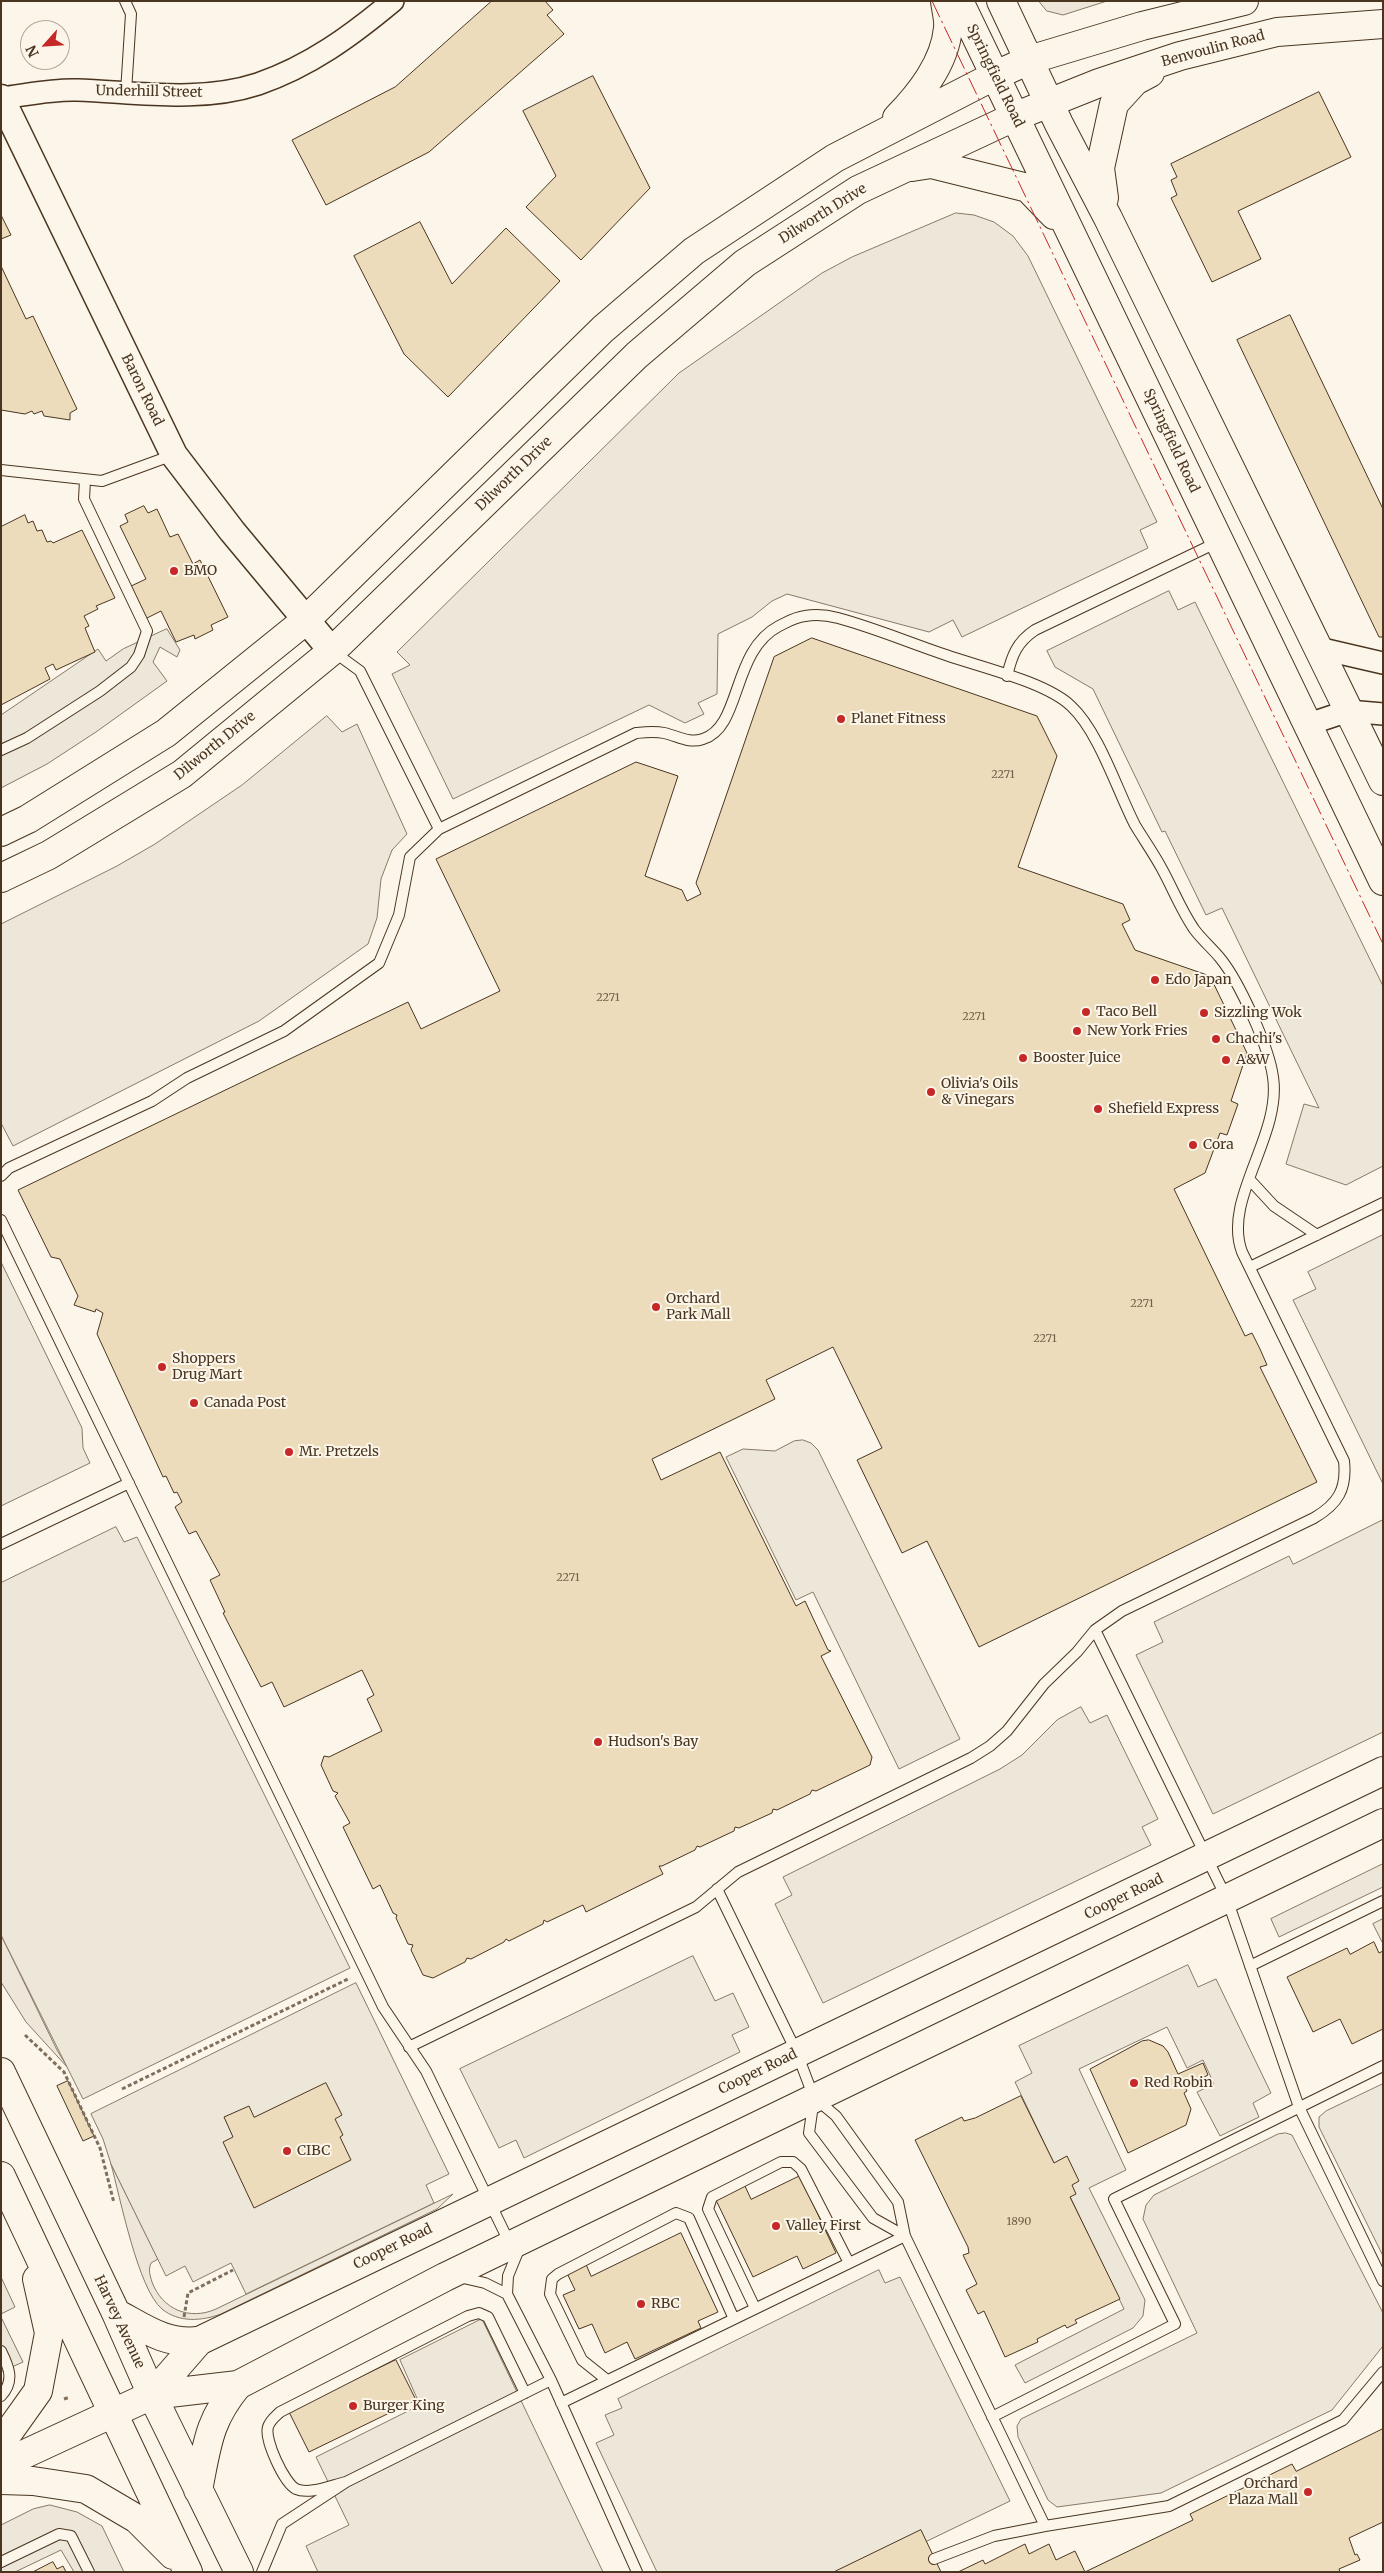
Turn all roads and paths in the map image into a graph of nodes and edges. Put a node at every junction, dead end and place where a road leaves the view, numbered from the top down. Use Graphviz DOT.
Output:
graph roads {
  1 [pos="393,1"];
  2 [pos="945,1"];
  3 [pos="959,1"];
  4 [pos="1001,1"];
  5 [pos="1244,1"];
  6 [pos="126,2"];
  7 [pos="1383,24"];
  8 [pos="1180,56"];
  9 [pos="1029,60"];
  10 [pos="994,76"];
  11 [pos="126,92"];
  12 [pos="1,98"];
  13 [pos="1049,104"];
  14 [pos="1014,117"];
  15 [pos="884,132"];
  16 [pos="903,168"];
  17 [pos="1108,218"];
  18 [pos="1071,232"];
  19 [pos="174,455"];
  20 [pos="1,470"];
  21 [pos="85,480"];
  22 [pos="1219,542"];
  23 [pos="306,620"];
  24 [pos="1318,648"];
  25 [pos="332,650"];
  26 [pos="1383,663"];
  27 [pos="1007,676"];
  28 [pos="1348,711"];
  29 [pos="1383,714"];
  30 [pos="1306,725"];
  31 [pos="1,750"];
  32 [pos="1383,781"];
  33 [pos="439,829"];
  34 [pos="1,832"];
  35 [pos="1,878"];
  36 [pos="1383,881"];
  37 [pos="1,1176"];
  38 [pos="1250,1180"];
  39 [pos="1383,1203"];
  40 [pos="1,1220"];
  41 [pos="1317,1235"];
  42 [pos="1250,1267"];
  43 [pos="129,1483"];
  44 [pos="1,1544"];
  45 [pos="1095,1630"];
  46 [pos="1383,1771"];
  47 [pos="1383,1823"];
  48 [pos="1207,1857"];
  49 [pos="717,1889"];
  50 [pos="1227,1899"];
  51 [pos="1383,1901"];
  52 [pos="1250,1966"];
  53 [pos="353,1973"];
  54 [pos="25,2035"];
  55 [pos="410,2047"];
  56 [pos="797,2053"];
  57 [pos="1383,2066"];
  58 [pos="1,2072"];
  59 [pos="122,2089"];
  60 [pos="814,2098"];
  61 [pos="1299,2108"];
  62 [pos="1,2176"];
  63 [pos="489,2201"];
  64 [pos="114,2203"];
  65 [pos="27,2231"];
  66 [pos="905,2236"];
  67 [pos="518,2242"];
  68 [pos="849,2263"];
  69 [pos="232,2270"];
  70 [pos="445,2277"];
  71 [pos="1383,2281"];
  72 [pos="507,2294"];
  73 [pos="755,2308"];
  74 [pos="116,2313"];
  75 [pos="734,2319"];
  76 [pos="191,2332"];
  77 [pos="1,2351"];
  78 [pos="1383,2372"];
  79 [pos="551,2380"];
  80 [pos="607,2380"];
  81 [pos="238,2385"];
  82 [pos="525,2393"];
  83 [pos="1,2396"];
  84 [pos="152,2396"];
  85 [pos="70,2397"];
  86 [pos="64,2399"];
  87 [pos="561,2402"];
  88 [pos="112,2413"];
  89 [pos="992,2416"];
  90 [pos="1,2443"];
  91 [pos="1,2465"];
  92 [pos="1,2480"];
  93 [pos="346,2482"];
  94 [pos="198,2490"];
  95 [pos="1045,2526"];
  96 [pos="934,2559"];
  97 [pos="1,2562"];
  98 [pos="187,2570"];
  99 [pos="89,2572"];
  100 [pos="239,2572"];
  101 [pos="262,2572"];
  102 [pos="637,2572"];
  1 -- 11 [label="street, Underhill Street"];
  2 -- 15 [label="main road"];
  3 -- 10 [label="main road, Springfield Road"];
  4 -- 9 [label="main road"];
  5 -- 9 [label="main road"];
  6 -- 11 [label="lane"];
  7 -- 8 [label="main road, Benvoulin Road"];
  8 -- 13 [label="main road, Benvoulin Road"];
  8 -- 17 [label="main road"];
  9 -- 10 [label="main road"];
  9 -- 13 [label="main road"];
  10 -- 14 [label="main road, Springfield Road"];
  10 -- 15 [label="main road"];
  11 -- 12 [label="street, Underhill Street"];
  12 -- 19 [label="street, Baron Road"];
  13 -- 14 [label="main road, Dilworth Drive"];
  13 -- 17 [label="main road"];
  14 -- 16 [label="main road, Dilworth Drive"];
  14 -- 18 [label="main road, Springfield Road"];
  15 -- 23 [label="main road"];
  16 -- 18 [label="main road"];
  16 -- 25 [label="main road, Dilworth Drive"];
  17 -- 24 [label="main road"];
  18 -- 22 [label="main road, Springfield Road"];
  19 -- 21 [label="lane"];
  19 -- 23 [label="street, Baron Road"];
  20 -- 21 [label="lane"];
  21 -- 31 [label="lane"];
  22 -- 27 [label="lane"];
  22 -- 30 [label="main road, Springfield Road"];
  23 -- 25 [label="street, Baron Road"];
  23 -- 34 [label="main road"];
  24 -- 26 [label="street"];
  24 -- 28 [label="main road"];
  25 -- 33 [label="lane"];
  25 -- 35 [label="main road, Dilworth Drive"];
  27 -- 33 [label="lane"];
  27 -- 38 [label="lane"];
  28 -- 29 [label="street"];
  28 -- 30 [label="street"];
  28 -- 32 [label="main road"];
  30 -- 36 [label="main road, Springfield Road"];
  33 -- 37 [label="lane"];
  38 -- 41 [label="lane"];
  38 -- 42 [label="lane"];
  39 -- 41 [label="lane"];
  40 -- 43 [label="lane"];
  41 -- 42 [label="lane"];
  42 -- 45 [label="lane"];
  43 -- 44 [label="lane"];
  43 -- 55 [label="lane"];
  45 -- 48 [label="lane"];
  45 -- 49 [label="lane"];
  46 -- 48 [label="main road, Cooper Road"];
  47 -- 50 [label="main road, Cooper Road"];
  48 -- 50 [label="lane"];
  48 -- 56 [label="main road, Cooper Road"];
  49 -- 55 [label="lane"];
  49 -- 56 [label="lane"];
  50 -- 52 [label="lane"];
  50 -- 60 [label="main road, Cooper Road"];
  51 -- 52 [label="lane"];
  52 -- 61 [label="lane"];
  53 -- 59 [label="path"];
  54 -- 64 [label="path"];
  55 -- 63 [label="lane"];
  56 -- 60 [label="lane"];
  56 -- 63 [label="main road, Cooper Road"];
  57 -- 61 [label="lane"];
  58 -- 74 [label="main road, Harvey Avenue"];
  60 -- 66 [label="lane"];
  60 -- 66 [label="lane"];
  60 -- 67 [label="main road, Cooper Road"];
  61 -- 71 [label="lane"];
  61 -- 89 [label="lane"];
  62 -- 65 [label="main road"];
  63 -- 67 [label="lane"];
  63 -- 76 [label="main road, Cooper Road"];
  65 -- 88 [label="main road"];
  65 -- 90 [label="main road"];
  66 -- 68 [label="lane"];
  66 -- 89 [label="lane"];
  67 -- 70 [label="main road, Cooper Road"];
  67 -- 72 [label="lane"];
  68 -- 73 [label="lane"];
  68 -- 73 [label="lane"];
  69 -- 76 [label="path"];
  70 -- 72 [label="lane"];
  70 -- 81 [label="main road, Cooper Road"];
  72 -- 79 [label="lane"];
  73 -- 75 [label="lane"];
  74 -- 76 [label="main road"];
  74 -- 84 [label="main road, Harvey Avenue"];
  75 -- 80 [label="lane"];
  75 -- 80 [label="lane"];
  76 -- 84 [label="main road, Cooper Road"];
  77 -- 83 [label="lane"];
  78 -- 95 [label="lane"];
  79 -- 82 [label="lane"];
  79 -- 87 [label="lane"];
  80 -- 87 [label="lane"];
  81 -- 84 [label="main road, Cooper Road"];
  81 -- 94 [label="main road"];
  82 -- 93 [label="lane"];
  82 -- 93 [label="lane"];
  84 -- 88 [label="main road, Cooper Road"];
  84 -- 94 [label="main road, Harvey Avenue"];
  85 -- 86 [label="path"];
  87 -- 102 [label="lane"];
  88 -- 91 [label="main road, Cooper Road"];
  88 -- 98 [label="main road"];
  89 -- 95 [label="lane"];
  92 -- 98 [label="main road"];
  93 -- 101 [label="lane"];
  94 -- 100 [label="main road, Harvey Avenue"];
  95 -- 96 [label="lane"];
  97 -- 99 [label="lane"];
}
